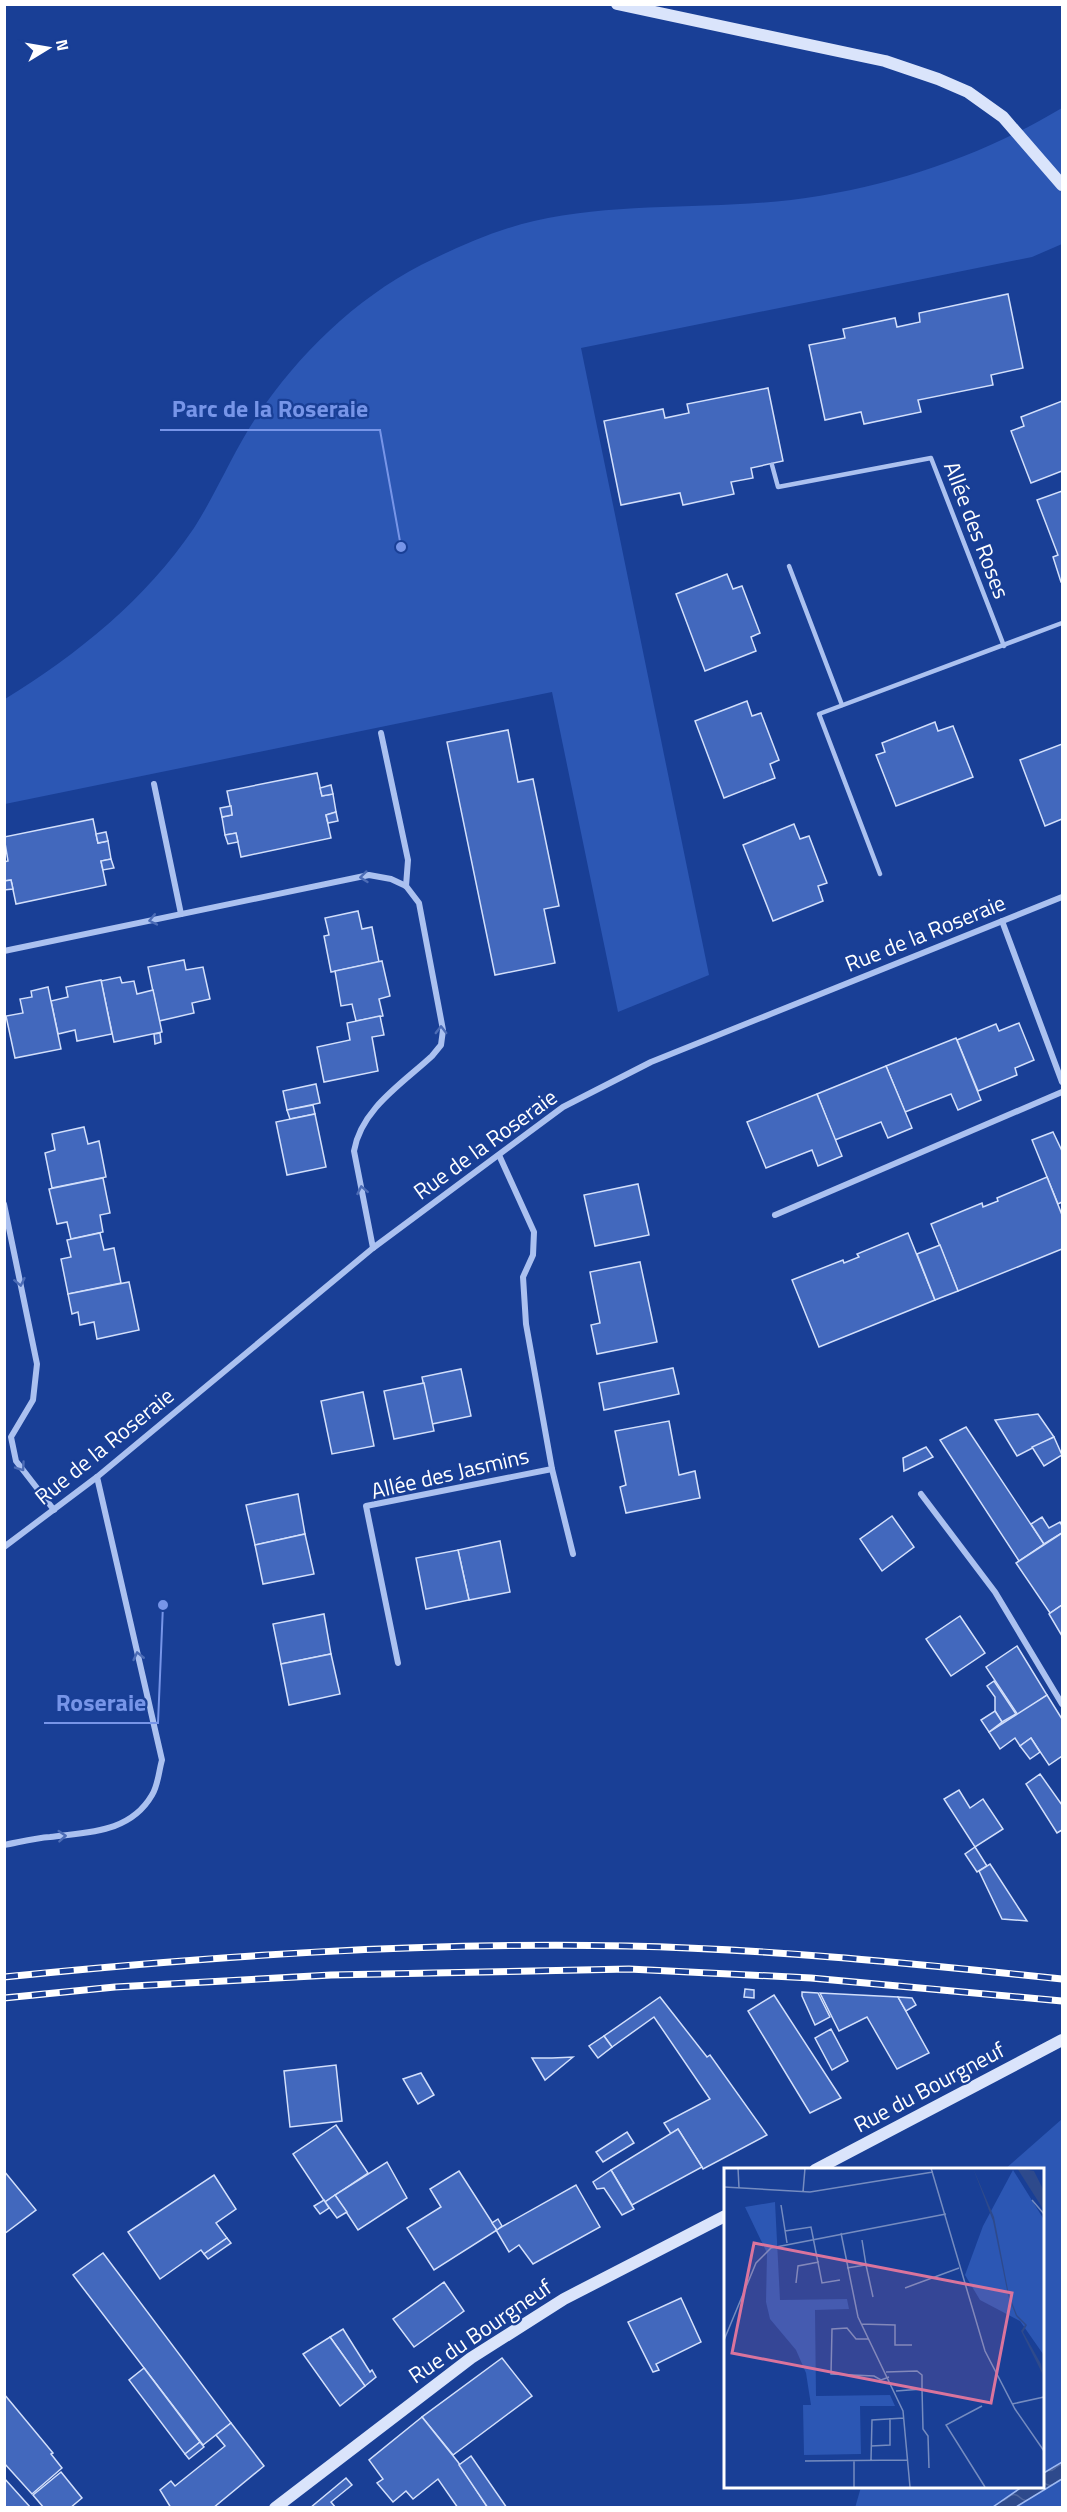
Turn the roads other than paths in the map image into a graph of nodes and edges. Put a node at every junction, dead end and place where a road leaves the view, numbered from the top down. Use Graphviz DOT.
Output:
graph roads {
  1 [pos="617,4"];
  2 [pos="1062,185"];
  3 [pos="772,465"];
  4 [pos="789,566"];
  5 [pos="1062,622"];
  6 [pos="1004,646"];
  7 [pos="843,705"];
  8 [pos="381,733"];
  9 [pos="154,784"];
  10 [pos="880,874"];
  11 [pos="406,886"];
  12 [pos="1062,897"];
  13 [pos="181,914"];
  14 [pos="1002,921"];
  15 [pos="4,951"];
  16 [pos="1062,1082"];
  17 [pos="1062,1092"];
  18 [pos="500,1155"];
  19 [pos="4,1204"];
  20 [pos="775,1215"];
  21 [pos="373,1248"];
  22 [pos="552,1468"];
  23 [pos="97,1477"];
  24 [pos="921,1494"];
  25 [pos="54,1510"];
  26 [pos="4,1547"];
  27 [pos="573,1554"];
  28 [pos="398,1663"];
  29 [pos="1062,1704"];
  30 [pos="4,1845"];
  31 [pos="1062,2040"];
  32 [pos="819,2168"];
  33 [pos="724,2217"];
  34 [pos="275,2508"];
  1 -- 2 [label="main road"];
  3 -- 6 [label="lane, Allée des Roses"];
  4 -- 7 [label="lane"];
  5 -- 6 [label="lane"];
  6 -- 7 [label="lane"];
  7 -- 10 [label="lane"];
  8 -- 11 [label="street"];
  9 -- 13 [label="street"];
  11 -- 13 [label="street, one-way"];
  21 -- 11 [label="street, one-way"];
  12 -- 14 [label="street, Rue de la Roseraie"];
  13 -- 15 [label="street, one-way"];
  14 -- 16 [label="street"];
  14 -- 18 [label="street, Rue de la Roseraie"];
  17 -- 20 [label="street"];
  18 -- 21 [label="street, Rue de la Roseraie"];
  18 -- 22 [label="street, Allée des Jasmins"];
  19 -- 25 [label="street, one-way"];
  21 -- 23 [label="street, Rue de la Roseraie"];
  22 -- 27 [label="street, Allée des Jasmins"];
  22 -- 28 [label="street, Allée des Jasmins"];
  23 -- 25 [label="street, Rue de la Roseraie"];
  30 -- 23 [label="street, one-way"];
  24 -- 29 [label="street"];
  25 -- 26 [label="street, Rue de la Roseraie"];
  31 -- 32 [label="main road, Rue du Bourgneuf"];
  33 -- 34 [label="main road, Rue du Bourgneuf"];
}
